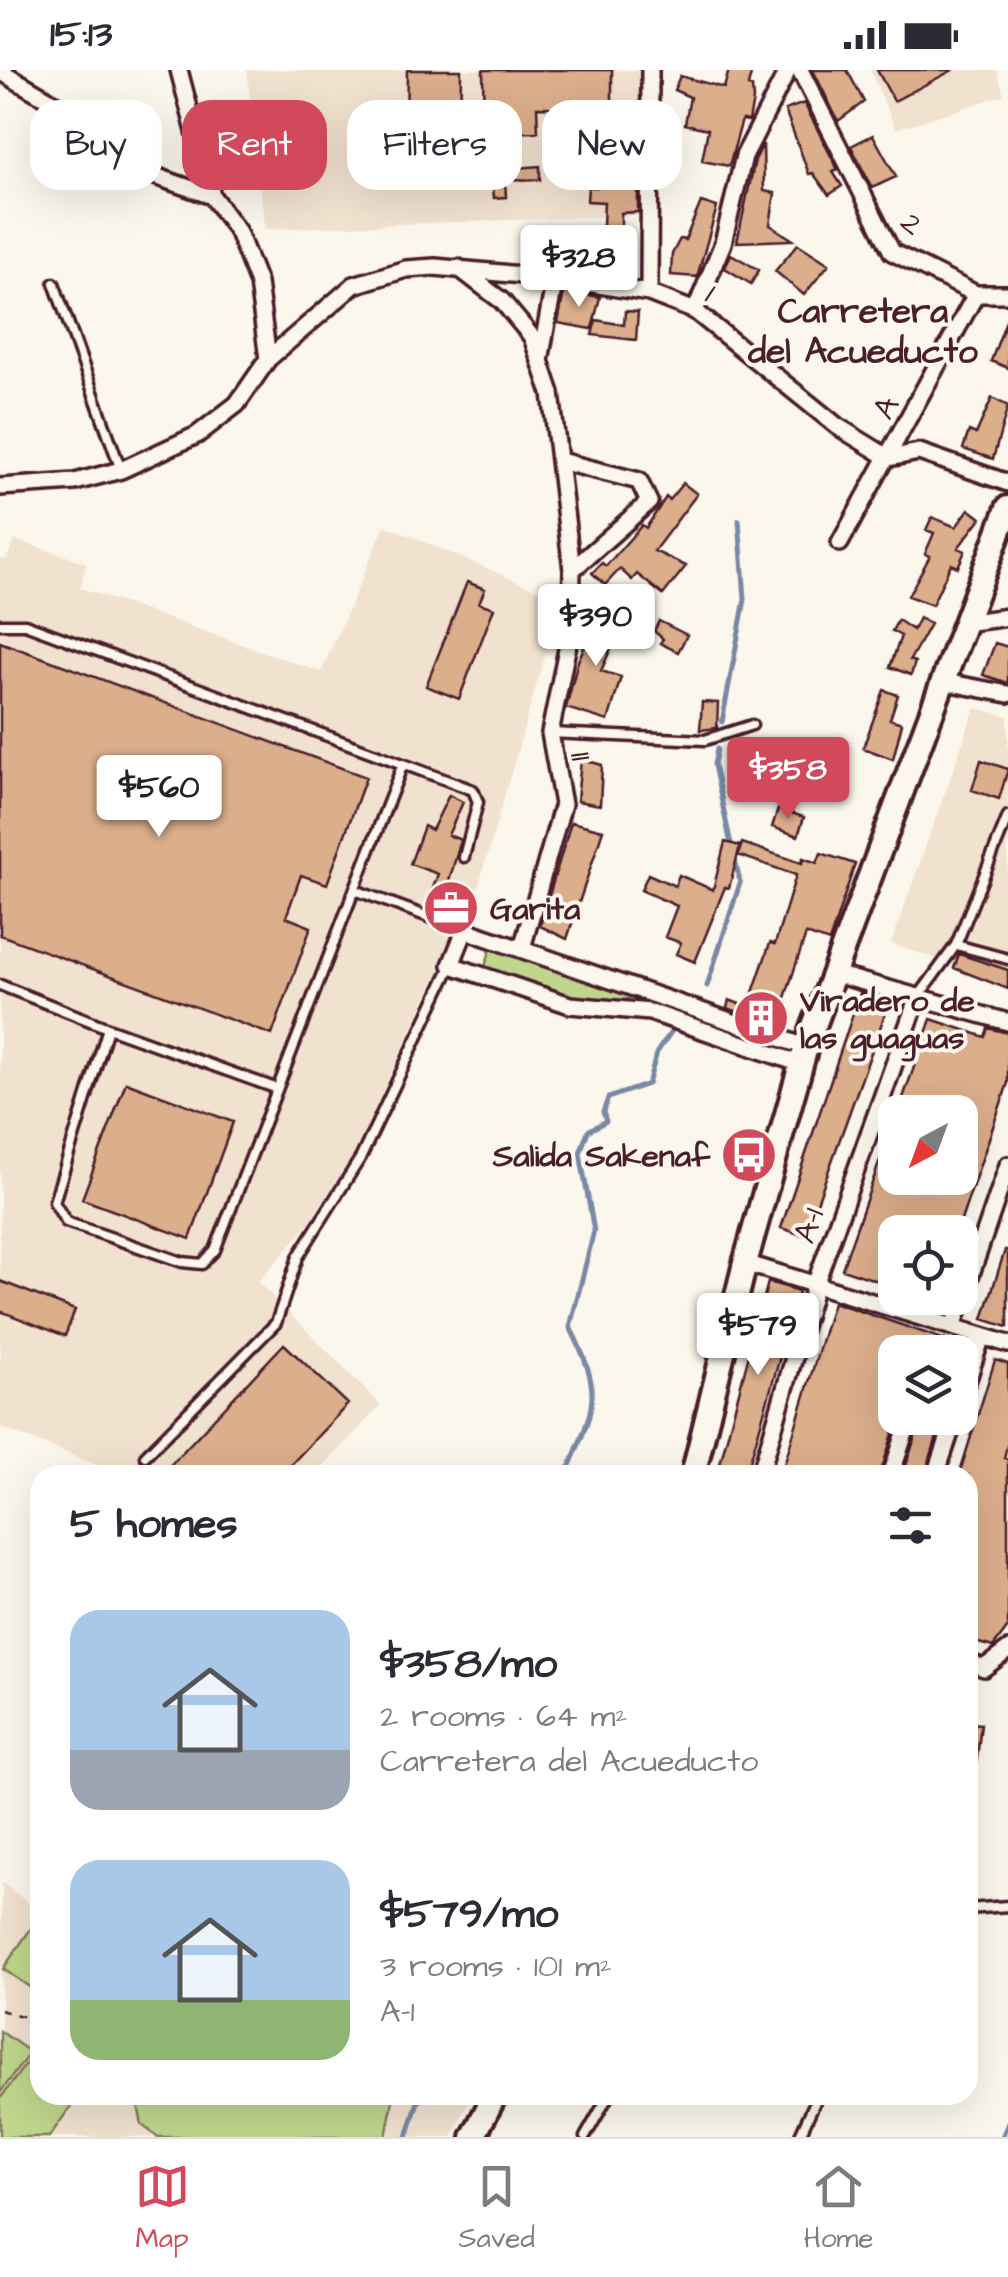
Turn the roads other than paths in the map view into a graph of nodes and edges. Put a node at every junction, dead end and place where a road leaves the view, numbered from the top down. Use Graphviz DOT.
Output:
graph roads {
  1 [pos="0,70"];
  2 [pos="179,70"];
  3 [pos="650,70"];
  4 [pos="788,70"];
  5 [pos="800,70"];
  6 [pos="212,196"];
  7 [pos="458,268"];
  8 [pos="555,278"];
  9 [pos="54,283"];
  10 [pos="649,294"];
  11 [pos="976,294"];
  12 [pos="1008,294"];
  13 [pos="695,311"];
  14 [pos="268,359"];
  15 [pos="540,361"];
  16 [pos="889,458"];
  17 [pos="560,461"];
  18 [pos="120,470"];
  19 [pos="1008,483"];
  20 [pos="0,487"];
  21 [pos="1008,508"];
  22 [pos="840,543"];
  23 [pos="572,570"];
  24 [pos="1008,617"];
  25 [pos="0,624"];
  26 [pos="964,624"];
  27 [pos="940,680"];
  28 [pos="1008,694"];
  29 [pos="752,725"];
  30 [pos="550,733"];
  31 [pos="403,764"];
  32 [pos="1008,816"];
  33 [pos="464,857"];
  34 [pos="356,890"];
  35 [pos="464,930"];
  36 [pos="956,945"];
  37 [pos="522,948"];
  38 [pos="1008,959"];
  39 [pos="452,964"];
  40 [pos="831,973"];
  41 [pos="0,985"];
  42 [pos="918,997"];
  43 [pos="1008,1022"];
  44 [pos="108,1028"];
  45 [pos="804,1056"];
  46 [pos="275,1088"];
  47 [pos="1008,1165"];
  48 [pos="745,1263"];
  49 [pos="816,1285"];
  50 [pos="953,1327"];
  51 [pos="982,1336"];
  52 [pos="1008,1344"];
  53 [pos="978,1346"];
  54 [pos="905,1435"];
  55 [pos="949,1435"];
  56 [pos="145,1456"];
  57 [pos="695,1465"];
  58 [pos="763,1465"];
  59 [pos="895,1465"];
  60 [pos="939,1465"];
  61 [pos="1008,1650"];
  62 [pos="978,1666"];
  63 [pos="1008,1906"];
  64 [pos="978,1908"];
  65 [pos="490,2105"];
  66 [pos="603,2105"];
  67 [pos="813,2105"];
  68 [pos="473,2137"];
  69 [pos="585,2137"];
  70 [pos="799,2137"];
  1 -- 6 [label="street"];
  2 -- 6 [label="street"];
  3 -- 10 [label="street"];
  4 -- 13 [label="street"];
  5 -- 11 [label="street, 2"];
  6 -- 14 [label="street"];
  7 -- 8 [label="street, 1"];
  7 -- 14 [label="street, 1"];
  7 -- 15 [label="street, 11"];
  8 -- 10 [label="street, 1"];
  8 -- 15 [label="street, 11"];
  9 -- 18 [label="lane"];
  10 -- 13 [label="street, 1"];
  11 -- 12 [label="street, 2"];
  11 -- 16 [label="street, A"];
  13 -- 16 [label="street, 1"];
  14 -- 18 [label="street, 1"];
  15 -- 17 [label="street, 11"];
  16 -- 19 [label="street"];
  16 -- 22 [label="street, A"];
  17 -- 23 [label="street, 11"];
  17 -- 23 [label="street"];
  18 -- 20 [label="street, 1"];
  21 -- 26 [label="street"];
  23 -- 30 [label="street, 11"];
  24 -- 26 [label="street"];
  25 -- 31 [label="lane"];
  26 -- 27 [label="street"];
  27 -- 28 [label="street"];
  27 -- 40 [label="street"];
  29 -- 30 [label="lane"];
  30 -- 37 [label="street, 11"];
  31 -- 33 [label="lane"];
  31 -- 34 [label="lane"];
  32 -- 36 [label="lane"];
  34 -- 35 [label="lane"];
  34 -- 46 [label="lane"];
  35 -- 37 [label="street"];
  35 -- 39 [label="street"];
  36 -- 38 [label="lane"];
  36 -- 42 [label="lane"];
  37 -- 45 [label="street"];
  39 -- 45 [label="street"];
  39 -- 56 [label="lane"];
  40 -- 42 [label="street"];
  40 -- 45 [label="street"];
  41 -- 44 [label="lane"];
  42 -- 43 [label="street"];
  42 -- 49 [label="street, A-1"];
  44 -- 46 [label="lane"];
  44 -- 46 [label="lane"];
  45 -- 48 [label="street"];
  47 -- 50 [label="street"];
  48 -- 49 [label="street"];
  48 -- 57 [label="street"];
  49 -- 50 [label="street"];
  49 -- 58 [label="street, A-1"];
  50 -- 51 [label="street"];
  51 -- 52 [label="street"];
  51 -- 53 [label="street"];
  54 -- 59 [label="street"];
  55 -- 60 [label="street"];
  61 -- 62 [label="street"];
  63 -- 64 [label="lane"];
  65 -- 68 [label="street"];
  66 -- 69 [label="lane"];
  67 -- 70 [label="lane"];
}
